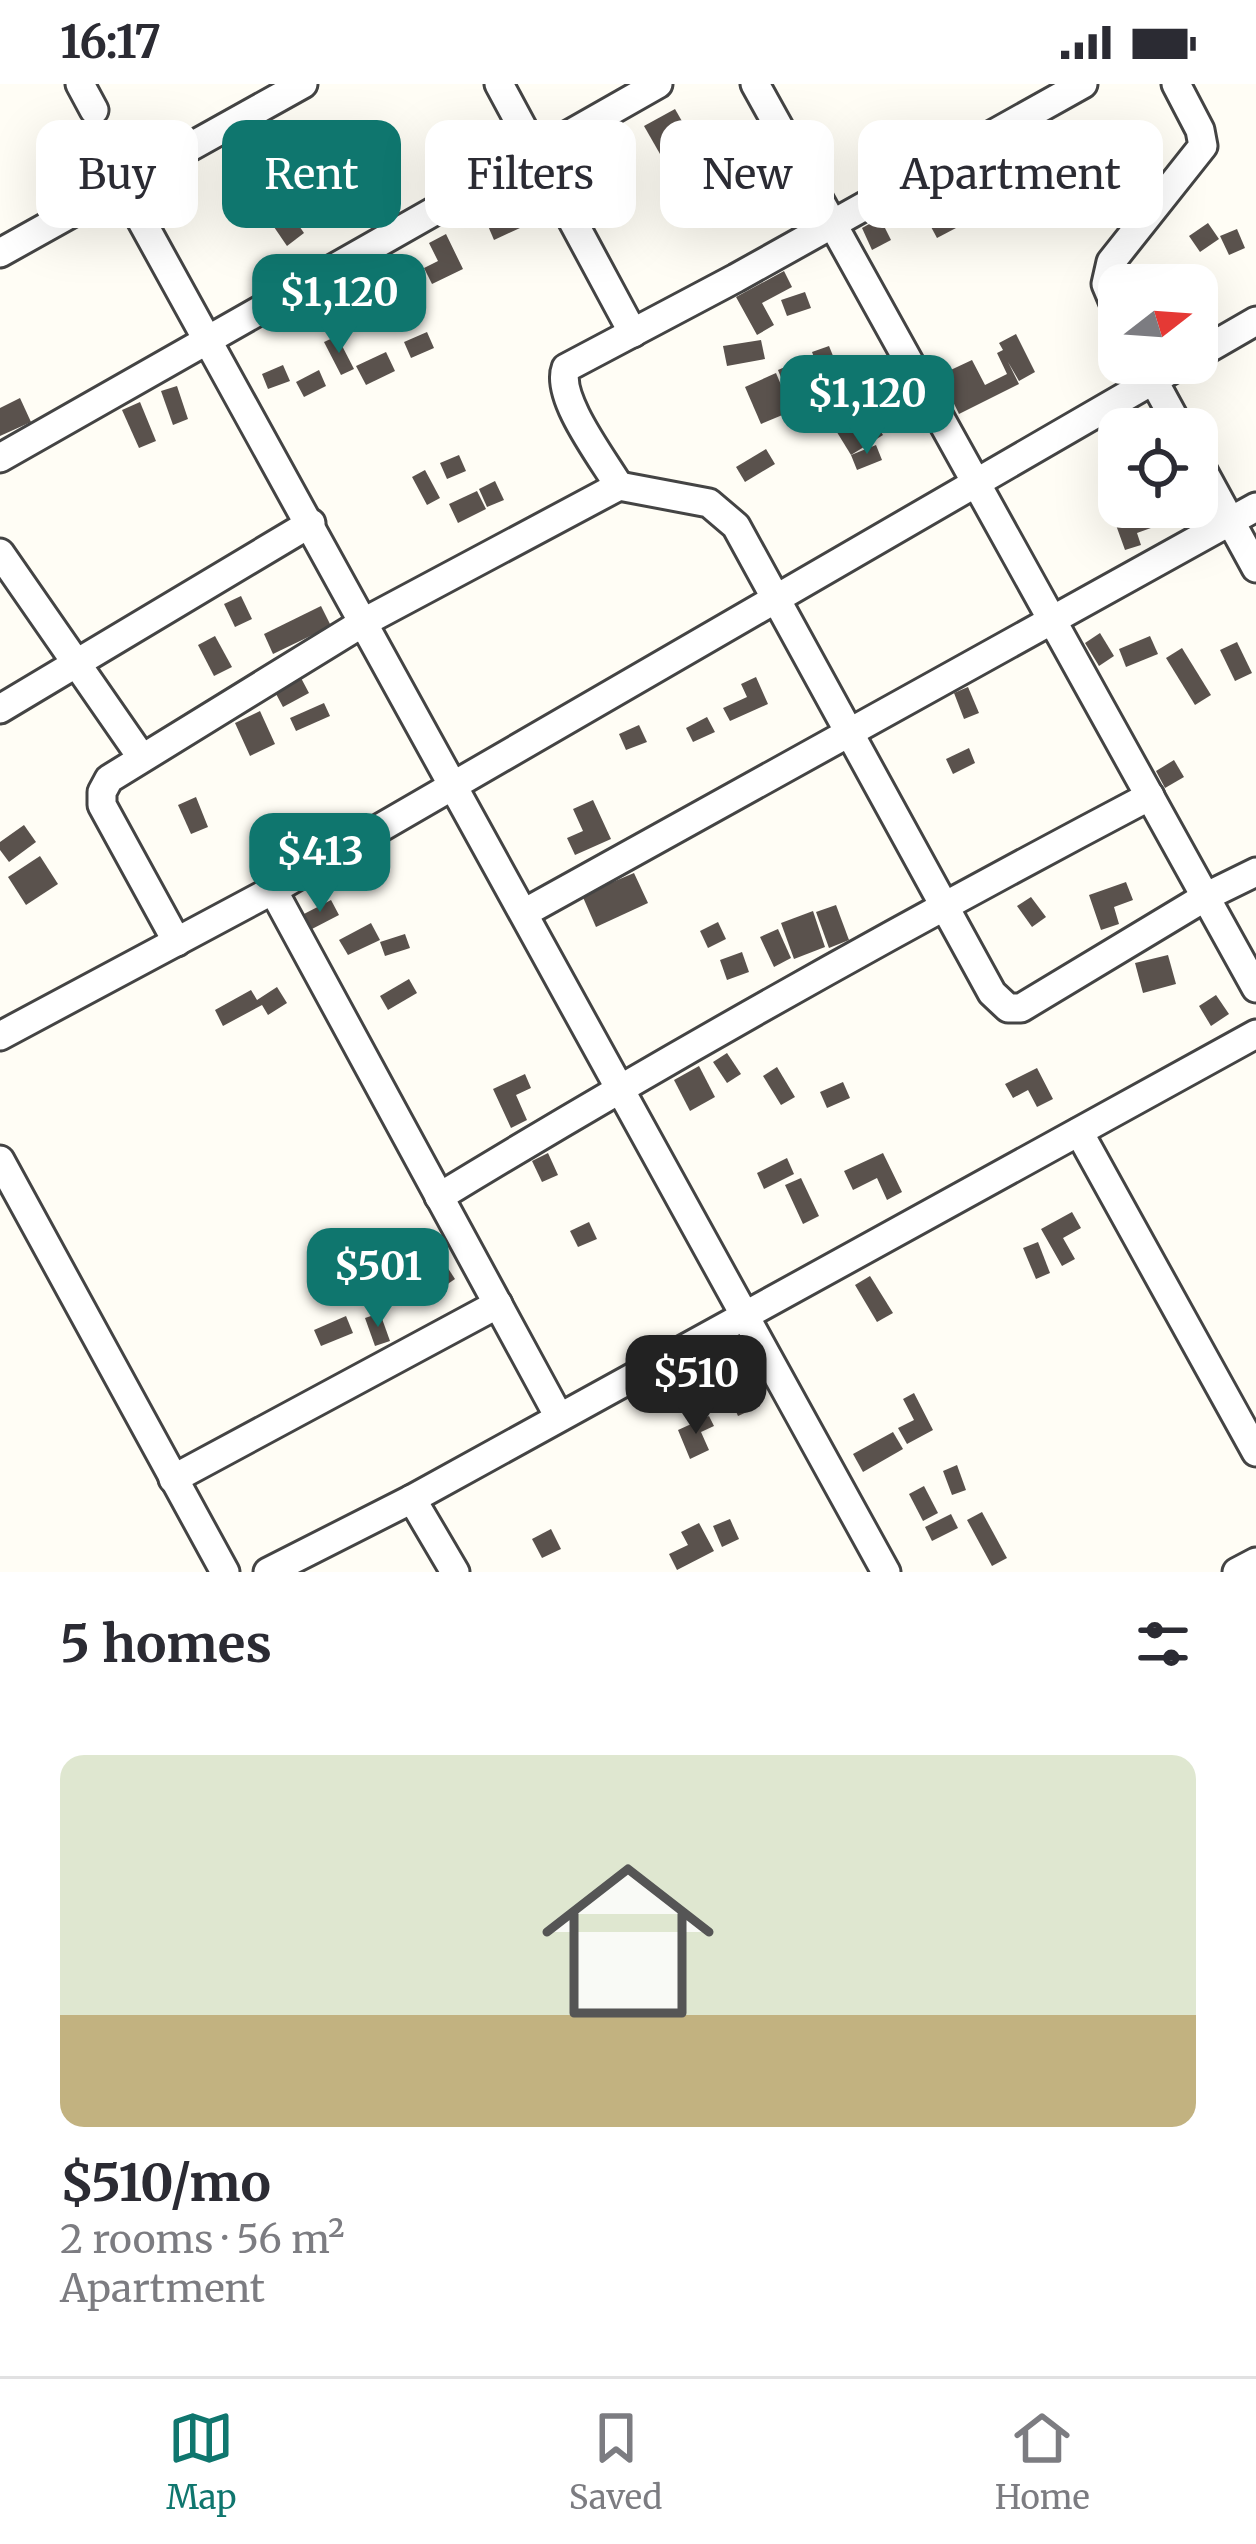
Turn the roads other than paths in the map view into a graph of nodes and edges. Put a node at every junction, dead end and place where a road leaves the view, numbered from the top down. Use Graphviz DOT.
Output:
graph roads {
  1 [pos="80,84"];
  2 [pos="303,84"];
  3 [pos="499,84"];
  4 [pos="658,84"];
  5 [pos="755,84"];
  6 [pos="1083,84"];
  7 [pos="1176,84"];
  8 [pos="94,110"];
  9 [pos="518,120"];
  10 [pos="596,120"];
  11 [pos="775,120"];
  12 [pos="198,144"];
  13 [pos="425,217"];
  14 [pos="834,224"];
  15 [pos="47,228"];
  16 [pos="146,228"];
  17 [pos="576,228"];
  18 [pos="826,228"];
  19 [pos="834,228"];
  20 [pos="0,253"];
  21 [pos="1111,264"];
  22 [pos="1256,321"];
  23 [pos="633,333"];
  24 [pos="207,338"];
  25 [pos="1218,343"];
  26 [pos="1130,384"];
  27 [pos="0,458"];
  28 [pos="979,482"];
  29 [pos="619,486"];
  30 [pos="1218,499"];
  31 [pos="1256,507"];
  32 [pos="1230,521"];
  33 [pos="310,524"];
  34 [pos="0,553"];
  35 [pos="1256,568"];
  36 [pos="775,598"];
  37 [pos="1054,620"];
  38 [pos="364,622"];
  39 [pos="76,664"];
  40 [pos="0,710"];
  41 [pos="848,731"];
  42 [pos="142,758"];
  43 [pos="454,785"];
  44 [pos="1150,796"];
  45 [pos="1256,872"];
  46 [pos="273,890"];
  47 [pos="1207,896"];
  48 [pos="945,904"];
  49 [pos="524,913"];
  50 [pos="177,942"];
  51 [pos="1256,988"];
  52 [pos="1256,1034"];
  53 [pos="0,1036"];
  54 [pos="620,1087"];
  55 [pos="1079,1132"];
  56 [pos="0,1160"];
  57 [pos="440,1197"];
  58 [pos="498,1304"];
  59 [pos="744,1315"];
  60 [pos="559,1417"];
  61 [pos="1253,1438"];
  62 [pos="173,1479"];
  63 [pos="412,1499"];
  64 [pos="1256,1562"];
  65 [pos="225,1572"];
  66 [pos="268,1572"];
  67 [pos="454,1572"];
  68 [pos="886,1572"];
  69 [pos="1238,1572"];
  1 -- 8 [label="street"];
  2 -- 12 [label="street"];
  3 -- 9 [label="street"];
  4 -- 10 [label="street"];
  5 -- 11 [label="street"];
  6 -- 14 [label="street"];
  7 -- 21 [label="street"];
  13 -- 24 [label="street"];
  15 -- 20 [label="street"];
  16 -- 24 [label="street"];
  17 -- 23 [label="street"];
  18 -- 23 [label="street"];
  19 -- 28 [label="street"];
  22 -- 25 [label="street"];
  23 -- 29 [label="street"];
  24 -- 27 [label="street"];
  24 -- 33 [label="street"];
  26 -- 28 [label="street"];
  28 -- 36 [label="street"];
  28 -- 37 [label="street"];
  29 -- 36 [label="street"];
  29 -- 38 [label="street"];
  30 -- 32 [label="street"];
  31 -- 32 [label="street"];
  32 -- 35 [label="street"];
  32 -- 37 [label="street"];
  33 -- 38 [label="street"];
  33 -- 39 [label="street"];
  34 -- 39 [label="street"];
  36 -- 41 [label="street"];
  36 -- 43 [label="street"];
  37 -- 41 [label="street"];
  37 -- 44 [label="street"];
  38 -- 42 [label="street"];
  38 -- 43 [label="street"];
  39 -- 40 [label="street"];
  39 -- 42 [label="street"];
  41 -- 48 [label="street"];
  41 -- 49 [label="street"];
  42 -- 50 [label="street"];
  43 -- 46 [label="street"];
  43 -- 49 [label="street"];
  44 -- 47 [label="street"];
  44 -- 48 [label="street"];
  45 -- 47 [label="street"];
  46 -- 50 [label="street"];
  46 -- 57 [label="street"];
  47 -- 48 [label="street"];
  47 -- 51 [label="street"];
  48 -- 54 [label="street"];
  49 -- 54 [label="street"];
  50 -- 53 [label="street"];
  52 -- 55 [label="street"];
  54 -- 57 [label="street"];
  54 -- 59 [label="street"];
  55 -- 59 [label="street"];
  55 -- 61 [label="street"];
  56 -- 62 [label="street"];
  57 -- 58 [label="street"];
  58 -- 60 [label="street"];
  58 -- 62 [label="street"];
  59 -- 60 [label="street"];
  59 -- 68 [label="street"];
  60 -- 63 [label="street"];
  62 -- 65 [label="street"];
  63 -- 66 [label="street"];
  63 -- 67 [label="street"];
  64 -- 69 [label="street"];
}
